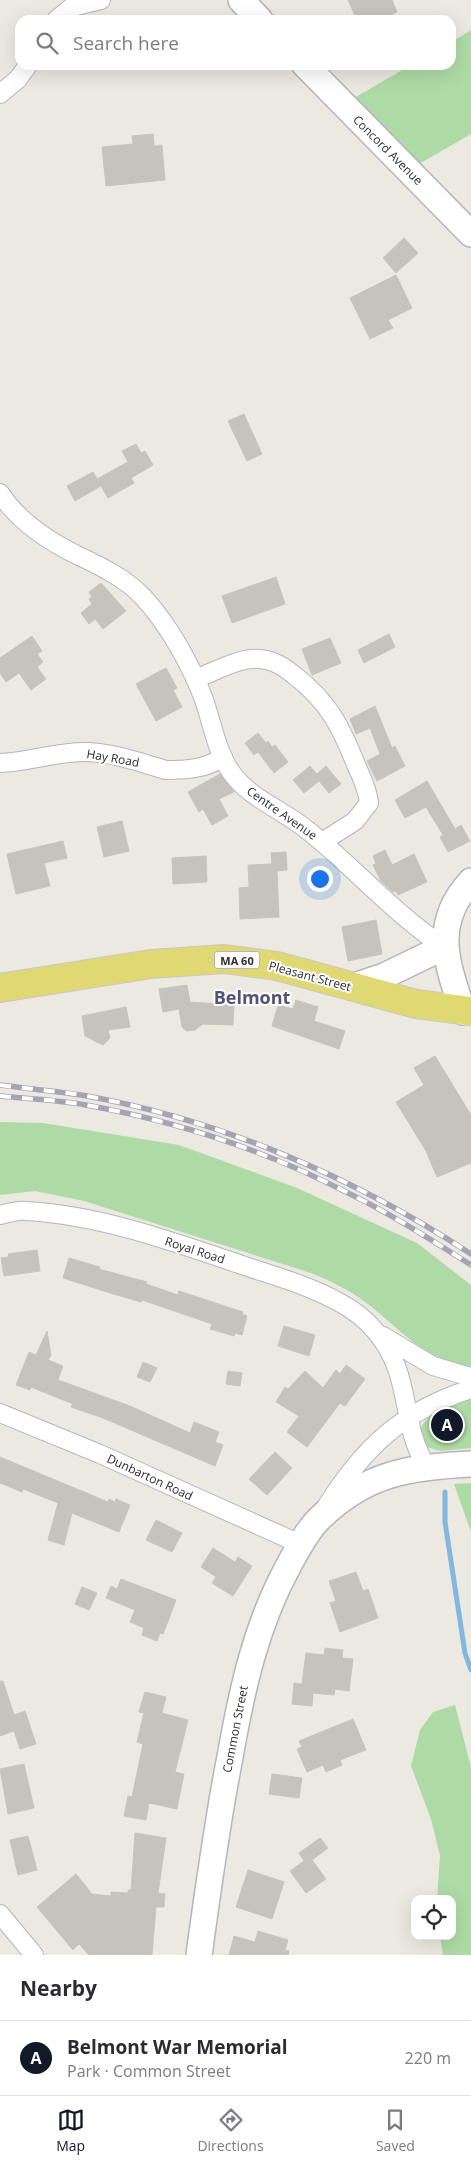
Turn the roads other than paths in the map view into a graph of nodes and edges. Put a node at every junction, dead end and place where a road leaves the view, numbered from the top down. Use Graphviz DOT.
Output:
graph roads {
  1 [pos="101,0"];
  2 [pos="241,0"];
  3 [pos="62,15"];
  4 [pos="255,15"];
  5 [pos="24,70"];
  6 [pos="309,70"];
  7 [pos="0,94"];
  8 [pos="471,234"];
  9 [pos="0,493"];
  10 [pos="195,680"];
  11 [pos="223,757"];
  12 [pos="0,763"];
  13 [pos="322,842"];
  14 [pos="471,881"];
  15 [pos="444,947"];
  16 [pos="351,987"];
  17 [pos="0,988"];
  18 [pos="468,1018"];
  19 [pos="0,1215"];
  20 [pos="376,1331"];
  21 [pos="471,1377"];
  22 [pos="471,1389"];
  23 [pos="0,1413"];
  24 [pos="408,1417"];
  25 [pos="471,1464"];
  26 [pos="426,1466"];
  27 [pos="318,1519"];
  28 [pos="300,1544"];
  29 [pos="0,1914"];
  30 [pos="34,1955"];
  31 [pos="199,1955"];
  1 -- 3 [label="street"];
  2 -- 4 [label="main road"];
  5 -- 7 [label="street"];
  6 -- 8 [label="main road, Concord Avenue"];
  9 -- 10 [label="street, Centre Avenue"];
  10 -- 11 [label="street, Centre Avenue"];
  10 -- 13 [label="street"];
  11 -- 12 [label="street, Hay Road"];
  11 -- 13 [label="street, Centre Avenue"];
  13 -- 15 [label="street, Centre Avenue"];
  14 -- 15 [label="main road"];
  15 -- 16 [label="main road"];
  15 -- 18 [label="main road"];
  16 -- 17 [label="main road, Pleasant Street / MA 60"];
  16 -- 18 [label="main road, Pleasant Street / MA 60"];
  19 -- 20 [label="street, Royal Road"];
  20 -- 21 [label="street, Royal Road"];
  20 -- 24 [label="street, Royal Road"];
  22 -- 24 [label="street, Common Street"];
  23 -- 28 [label="street, Dunbarton Road"];
  24 -- 26 [label="street, Royal Road"];
  24 -- 27 [label="street, Common Street"];
  25 -- 26 [label="main road, Common Street"];
  26 -- 27 [label="main road, Common Street"];
  27 -- 28 [label="main road, Common Street"];
  28 -- 31 [label="main road, Common Street"];
  29 -- 30 [label="street"];
}
